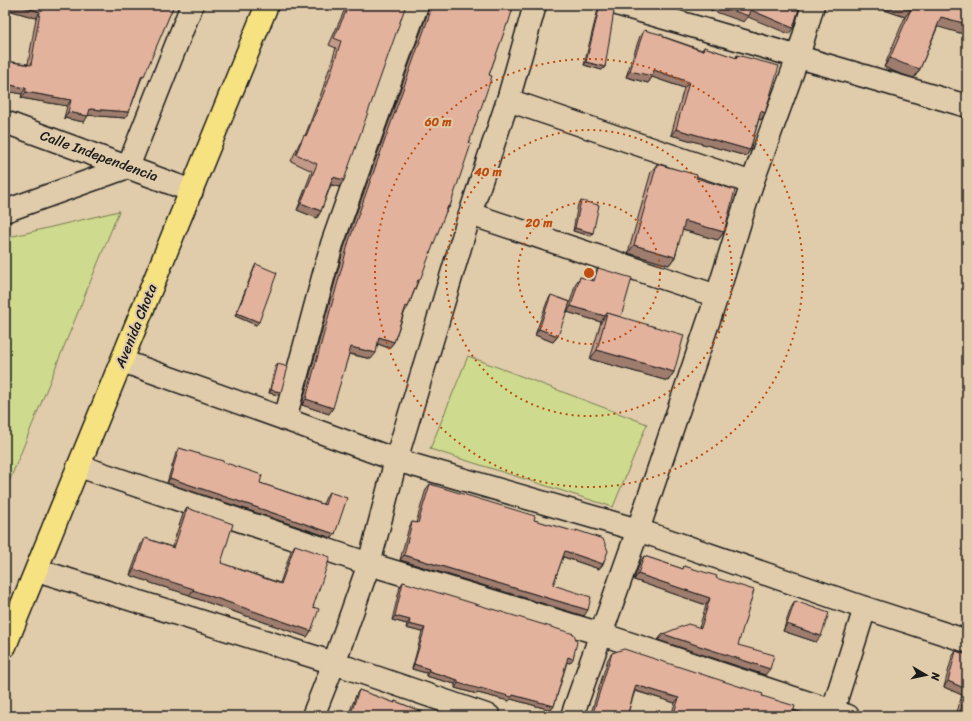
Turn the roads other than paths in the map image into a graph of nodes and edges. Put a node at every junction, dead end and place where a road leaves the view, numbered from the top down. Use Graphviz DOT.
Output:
graph roads {
  1 [pos="192,5"];
  2 [pos="267,5"];
  3 [pos="417,5"];
  4 [pos="535,5"];
  5 [pos="620,5"];
  6 [pos="813,5"];
  7 [pos="798,57"];
  8 [pos="508,100"];
  9 [pos="967,106"];
  10 [pos="5,122"];
  11 [pos="128,167"];
  12 [pos="752,183"];
  13 [pos="192,191"];
  14 [pos="5,211"];
  15 [pos="470,214"];
  16 [pos="717,296"];
  17 [pos="122,361"];
  18 [pos="285,419"];
  19 [pos="396,460"];
  20 [pos="79,466"];
  21 [pos="638,530"];
  22 [pos="369,564"];
  23 [pos="37,570"];
  24 [pos="865,608"];
  25 [pos="602,634"];
  26 [pos="967,641"];
  27 [pos="5,646"];
  28 [pos="334,663"];
  29 [pos="837,714"];
  30 [pos="313,716"];
  31 [pos="489,716"];
  32 [pos="572,716"];
  1 -- 11 [label="street"];
  2 -- 13 [label="highway, Avenida Chota"];
  3 -- 18 [label="street"];
  4 -- 8 [label="street"];
  5 -- 7 [label="street"];
  6 -- 7 [label="street"];
  7 -- 9 [label="street"];
  7 -- 12 [label="street"];
  8 -- 12 [label="street"];
  8 -- 15 [label="street"];
  10 -- 11 [label="street, Calle Independencia"];
  11 -- 13 [label="street, Calle Independencia"];
  11 -- 14 [label="street"];
  12 -- 16 [label="street"];
  13 -- 17 [label="highway, Avenida Chota"];
  15 -- 16 [label="street"];
  15 -- 19 [label="street"];
  16 -- 21 [label="street"];
  17 -- 18 [label="street"];
  17 -- 20 [label="highway, Avenida Chota"];
  18 -- 19 [label="street"];
  19 -- 21 [label="street"];
  19 -- 22 [label="street"];
  20 -- 22 [label="street"];
  20 -- 23 [label="highway, Avenida Chota"];
  21 -- 24 [label="street"];
  21 -- 25 [label="street"];
  22 -- 25 [label="street"];
  22 -- 28 [label="street"];
  23 -- 27 [label="highway, Avenida Chota"];
  23 -- 28 [label="street"];
  24 -- 26 [label="street"];
  24 -- 29 [label="street"];
  25 -- 29 [label="street"];
  25 -- 32 [label="street"];
  28 -- 30 [label="street"];
  28 -- 31 [label="street"];
}
